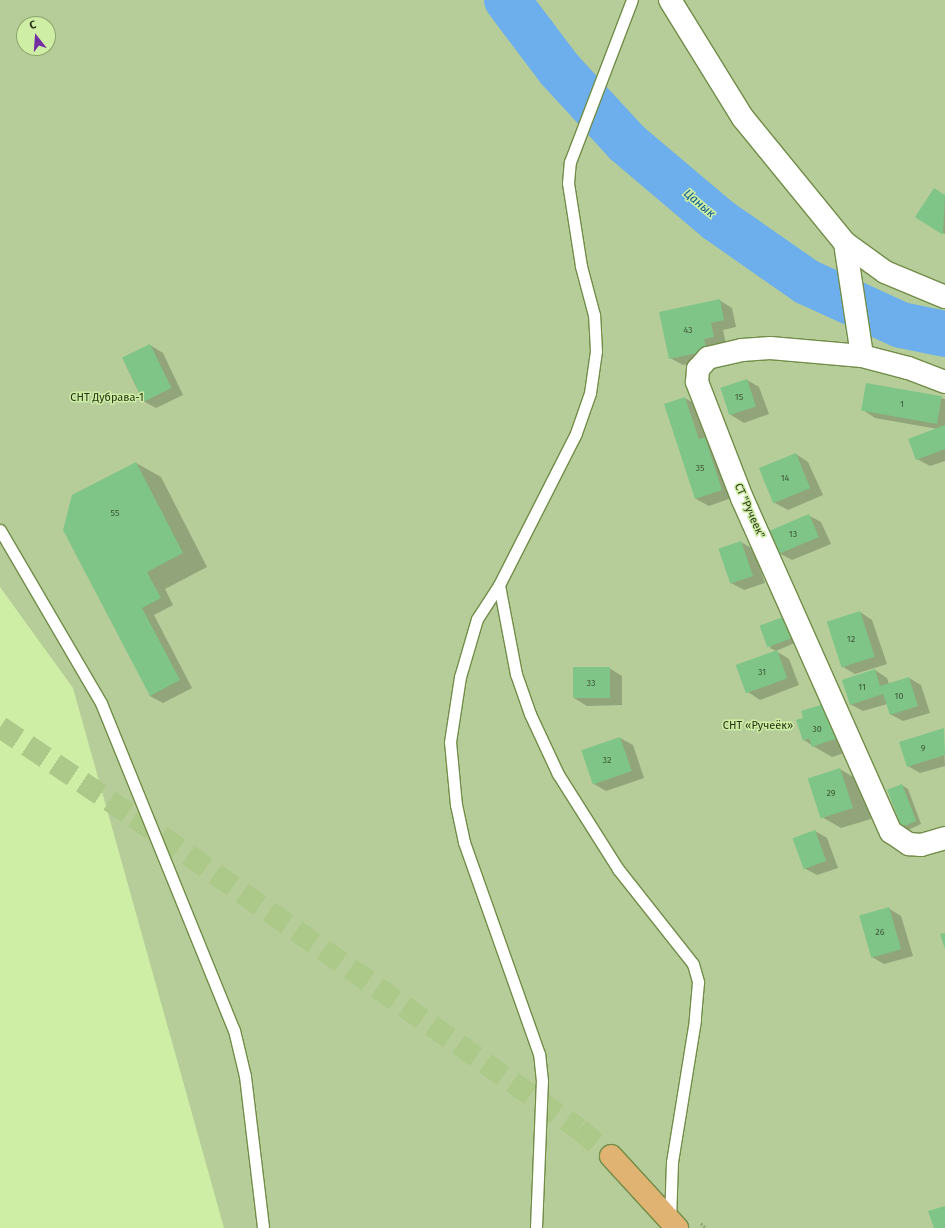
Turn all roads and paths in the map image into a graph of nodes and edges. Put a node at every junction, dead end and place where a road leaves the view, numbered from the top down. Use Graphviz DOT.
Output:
graph roads {
  1 [pos="632,0"];
  2 [pos="670,0"];
  3 [pos="845,243"];
  4 [pos="945,297"];
  5 [pos="862,356"];
  6 [pos="945,382"];
  7 [pos="0,530"];
  8 [pos="499,585"];
  9 [pos="945,838"];
  10 [pos="611,1156"];
  11 [pos="671,1226"];
  12 [pos="263,1228"];
  13 [pos="536,1228"];
  1 -- 8 [label="lane"];
  2 -- 3 [label="street"];
  3 -- 4 [label="street"];
  3 -- 5 [label="street"];
  5 -- 6 [label="street, СТ \"Ручеек\""];
  5 -- 9 [label="street, СТ \"Ручеек\""];
  7 -- 12 [label="lane"];
  8 -- 11 [label="lane"];
  8 -- 13 [label="lane"];
  10 -- 11 [label="main road"];
}
